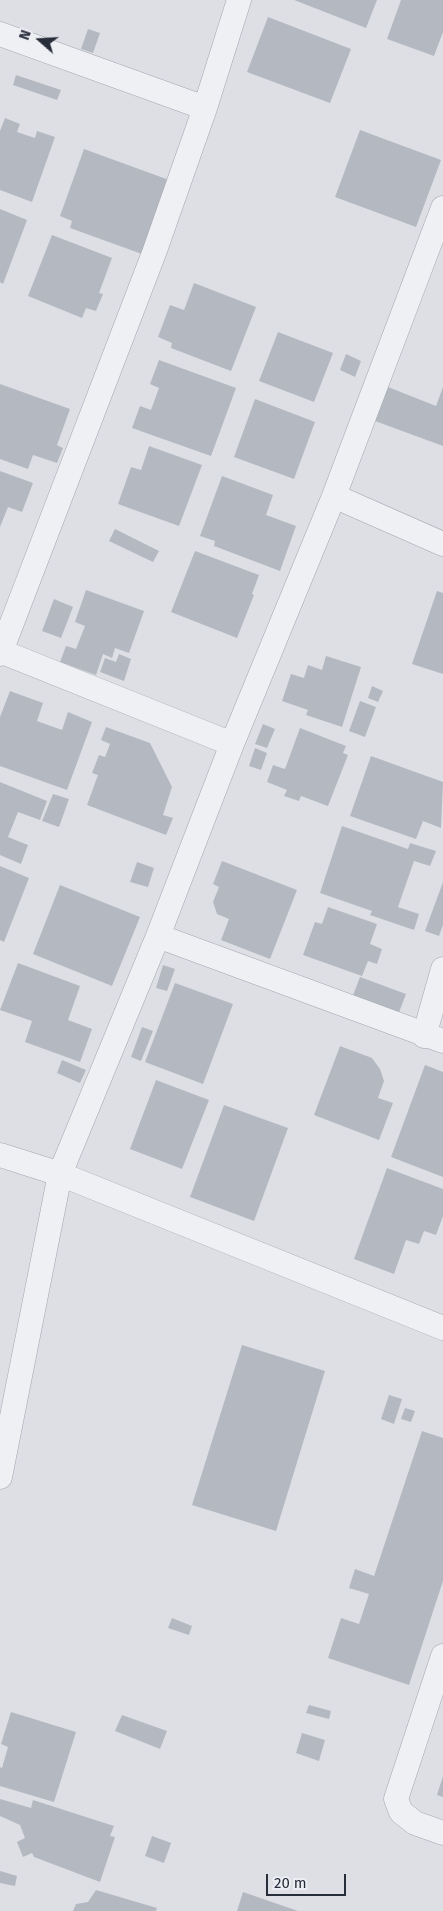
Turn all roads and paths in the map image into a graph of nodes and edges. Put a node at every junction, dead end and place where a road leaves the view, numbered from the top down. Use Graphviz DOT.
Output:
graph roads {
  1 [pos="239,0"];
  2 [pos="0,34"];
  3 [pos="205,108"];
  4 [pos="443,208"];
  5 [pos="334,496"];
  6 [pos="443,544"];
  7 [pos="0,652"];
  8 [pos="232,744"];
  9 [pos="158,936"];
  10 [pos="443,969"];
  11 [pos="433,1038"];
  12 [pos="0,1155"];
  13 [pos="60,1174"];
  14 [pos="443,1328"];
  15 [pos="0,1477"];
  16 [pos="442,1662"];
  17 [pos="443,1833"];
  1 -- 3 [label="street"];
  2 -- 3 [label="street"];
  3 -- 7 [label="street"];
  4 -- 5 [label="street"];
  5 -- 6 [label="street"];
  5 -- 8 [label="street"];
  7 -- 8 [label="street"];
  8 -- 9 [label="street"];
  9 -- 11 [label="street"];
  9 -- 13 [label="street"];
  10 -- 11 [label="street"];
  12 -- 13 [label="street"];
  13 -- 14 [label="street"];
  13 -- 15 [label="street"];
  16 -- 17 [label="street"];
}
